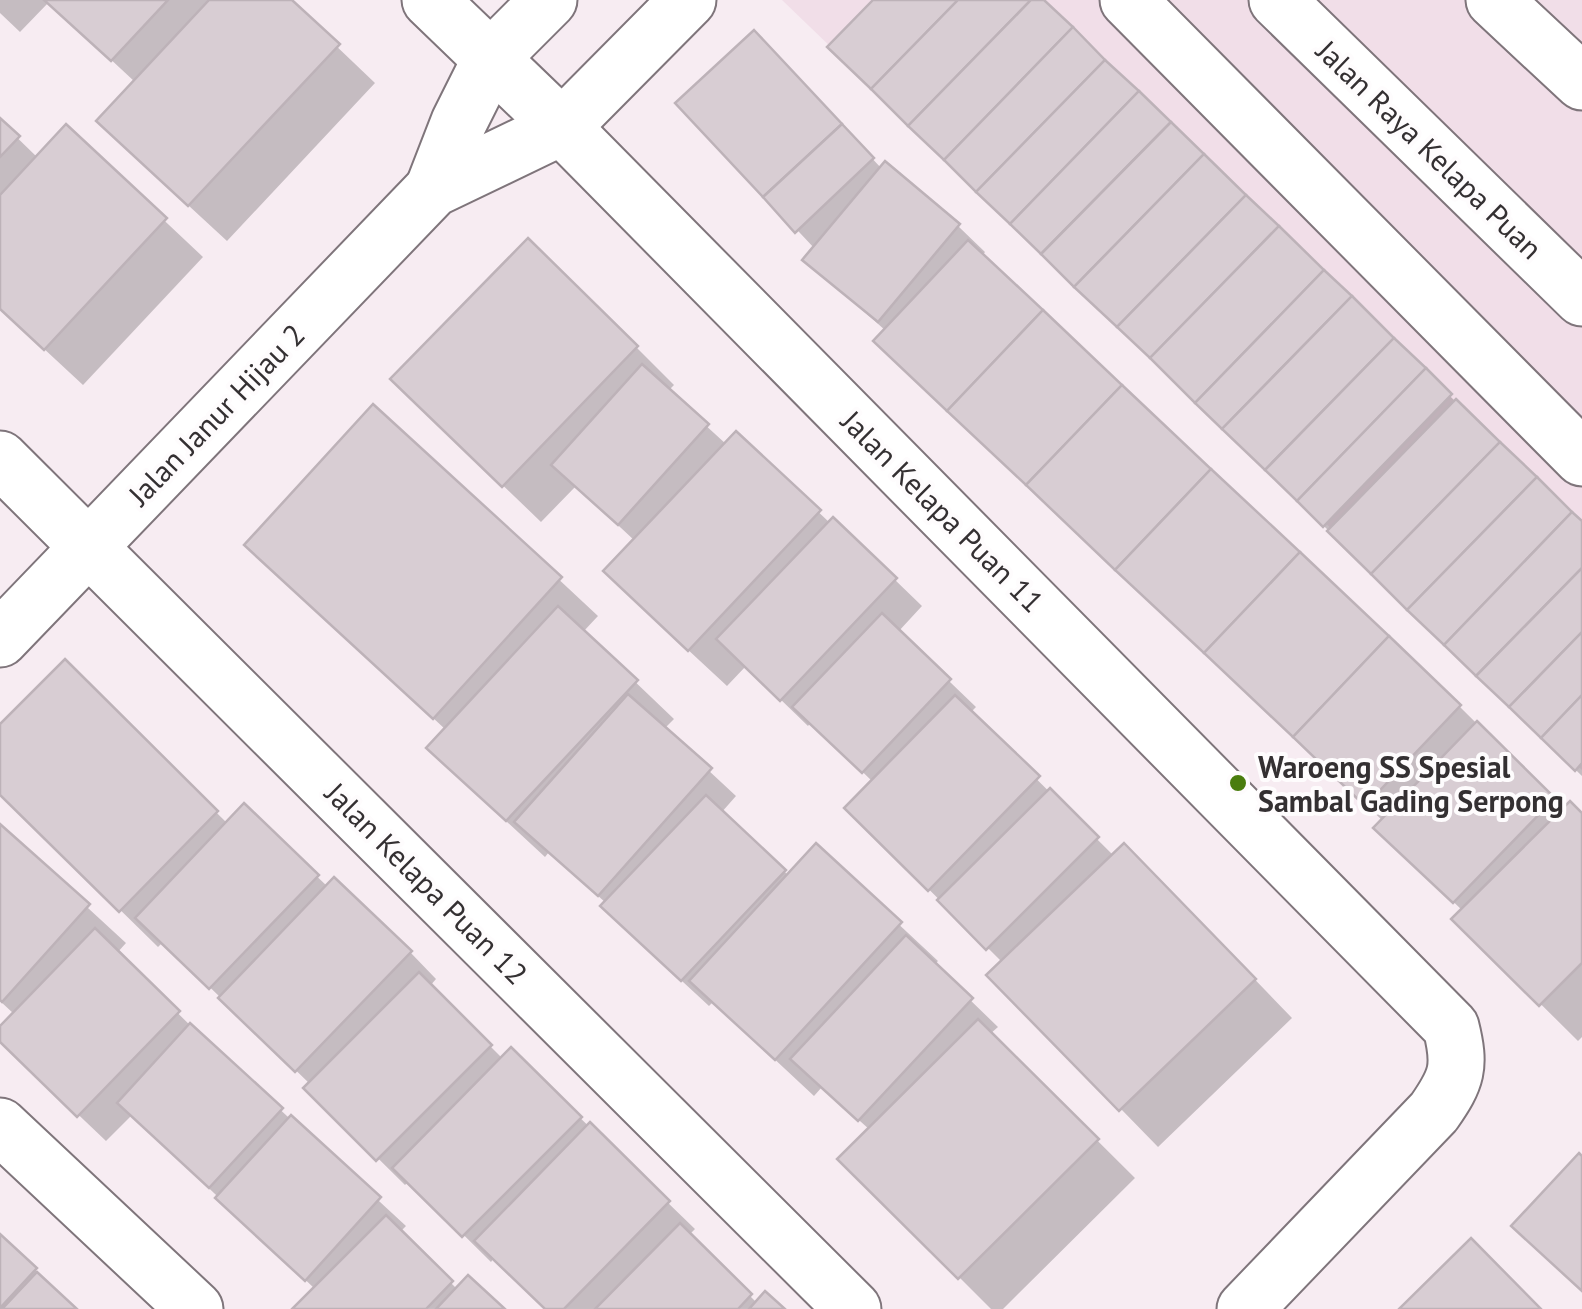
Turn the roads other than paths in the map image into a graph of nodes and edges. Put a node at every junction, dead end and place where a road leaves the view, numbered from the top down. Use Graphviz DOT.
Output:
graph roads {
  1 [pos="430,0"];
  2 [pos="549,0"];
  3 [pos="688,0"];
  4 [pos="1128,0"];
  5 [pos="1277,0"];
  6 [pos="1494,0"];
  7 [pos="492,58"];
  8 [pos="1582,82"];
  9 [pos="562,126"];
  10 [pos="433,189"];
  11 [pos="1582,298"];
  12 [pos="0,458"];
  13 [pos="1582,458"];
  14 [pos="89,546"];
  15 [pos="0,639"];
  16 [pos="0,1126"];
  17 [pos="195,1309"];
  18 [pos="853,1309"];
  19 [pos="1245,1309"];
  1 -- 7 [label="street, Jalan Kelapa Puan 11"];
  2 -- 7 [label="street, Jalan Janur Hijau 2"];
  3 -- 9 [label="street, Jalan Janur Hijau 2"];
  4 -- 13 [label="street"];
  5 -- 11 [label="street, Jalan Raya Kelapa Puan"];
  6 -- 8 [label="street"];
  7 -- 9 [label="street, Jalan Kelapa Puan 11"];
  7 -- 10 [label="street, Jalan Janur Hijau 2"];
  9 -- 10 [label="street, Jalan Janur Hijau 2"];
  9 -- 19 [label="street, Jalan Kelapa Puan 11"];
  10 -- 14 [label="street, Jalan Janur Hijau 2"];
  12 -- 14 [label="street, Jalan Kelapa Puan 12"];
  14 -- 15 [label="street, Jalan Janur Hijau 2"];
  14 -- 18 [label="street, Jalan Kelapa Puan 12"];
  16 -- 17 [label="street"];
}
